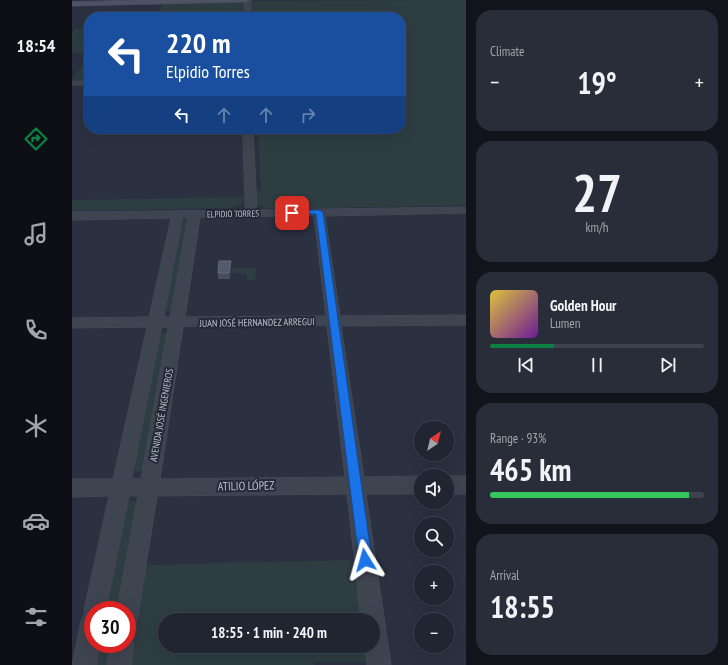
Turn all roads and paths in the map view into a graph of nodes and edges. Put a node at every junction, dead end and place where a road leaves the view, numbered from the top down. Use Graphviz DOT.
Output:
graph roads {
  1 [pos="156,0"];
  2 [pos="247,0"];
  3 [pos="72,3"];
  4 [pos="248,12"];
  5 [pos="72,83"];
  6 [pos="84,83"];
  7 [pos="248,134"];
  8 [pos="466,210"];
  9 [pos="319,212"];
  10 [pos="251,213"];
  11 [pos="178,214"];
  12 [pos="195,214"];
  13 [pos="72,216"];
  14 [pos="466,320"];
  15 [pos="334,321"];
  16 [pos="177,322"];
  17 [pos="72,323"];
  18 [pos="156,323"];
  19 [pos="414,485"];
  20 [pos="454,485"];
  21 [pos="466,485"];
  22 [pos="355,486"];
  23 [pos="149,487"];
  24 [pos="72,488"];
  25 [pos="121,488"];
  26 [pos="97,601"];
  27 [pos="130,601"];
  28 [pos="372,613"];
  29 [pos="86,653"];
  30 [pos="121,653"];
  31 [pos="377,653"];
  32 [pos="84,665"];
  33 [pos="119,665"];
  34 [pos="379,665"];
  1 -- 3 [label="main road"];
  2 -- 3 [label="main road"];
  2 -- 4 [label="street"];
  5 -- 6 [label="street"];
  7 -- 10 [label="street"];
  8 -- 9 [label="street, ELPIDIO TORRES"];
  9 -- 10 [label="street, ELPIDIO TORRES"];
  9 -- 15 [label="street"];
  10 -- 12 [label="street, ELPIDIO TORRES"];
  11 -- 12 [label="street, ELPIDIO TORRES"];
  11 -- 13 [label="street, ELPIDIO TORRES"];
  11 -- 18 [label="street"];
  12 -- 16 [label="street, AVENIDA JOSÉ INGENIEROS"];
  14 -- 15 [label="street, JUAN JOSÉ HERNANDEZ ARREGUI"];
  15 -- 16 [label="street, JUAN JOSÉ HERNANDEZ ARREGUI"];
  15 -- 22 [label="street"];
  16 -- 18 [label="street, JUAN JOSÉ HERNANDEZ ARREGUI"];
  16 -- 23 [label="street, AVENIDA JOSÉ INGENIEROS"];
  17 -- 18 [label="street, JUAN JOSÉ HERNANDEZ ARREGUI"];
  18 -- 25 [label="street"];
  19 -- 22 [label="street, ATILIO LÓPEZ"];
  20 -- 21 [label="street"];
  22 -- 23 [label="street, ATILIO LÓPEZ"];
  22 -- 28 [label="street"];
  23 -- 25 [label="street, ATILIO LÓPEZ"];
  23 -- 27 [label="street, AVENIDA JOSÉ INGENIEROS"];
  24 -- 25 [label="street, ATILIO LÓPEZ"];
  25 -- 26 [label="street"];
  29 -- 32 [label="street"];
  30 -- 33 [label="street"];
  31 -- 34 [label="street"];
}
